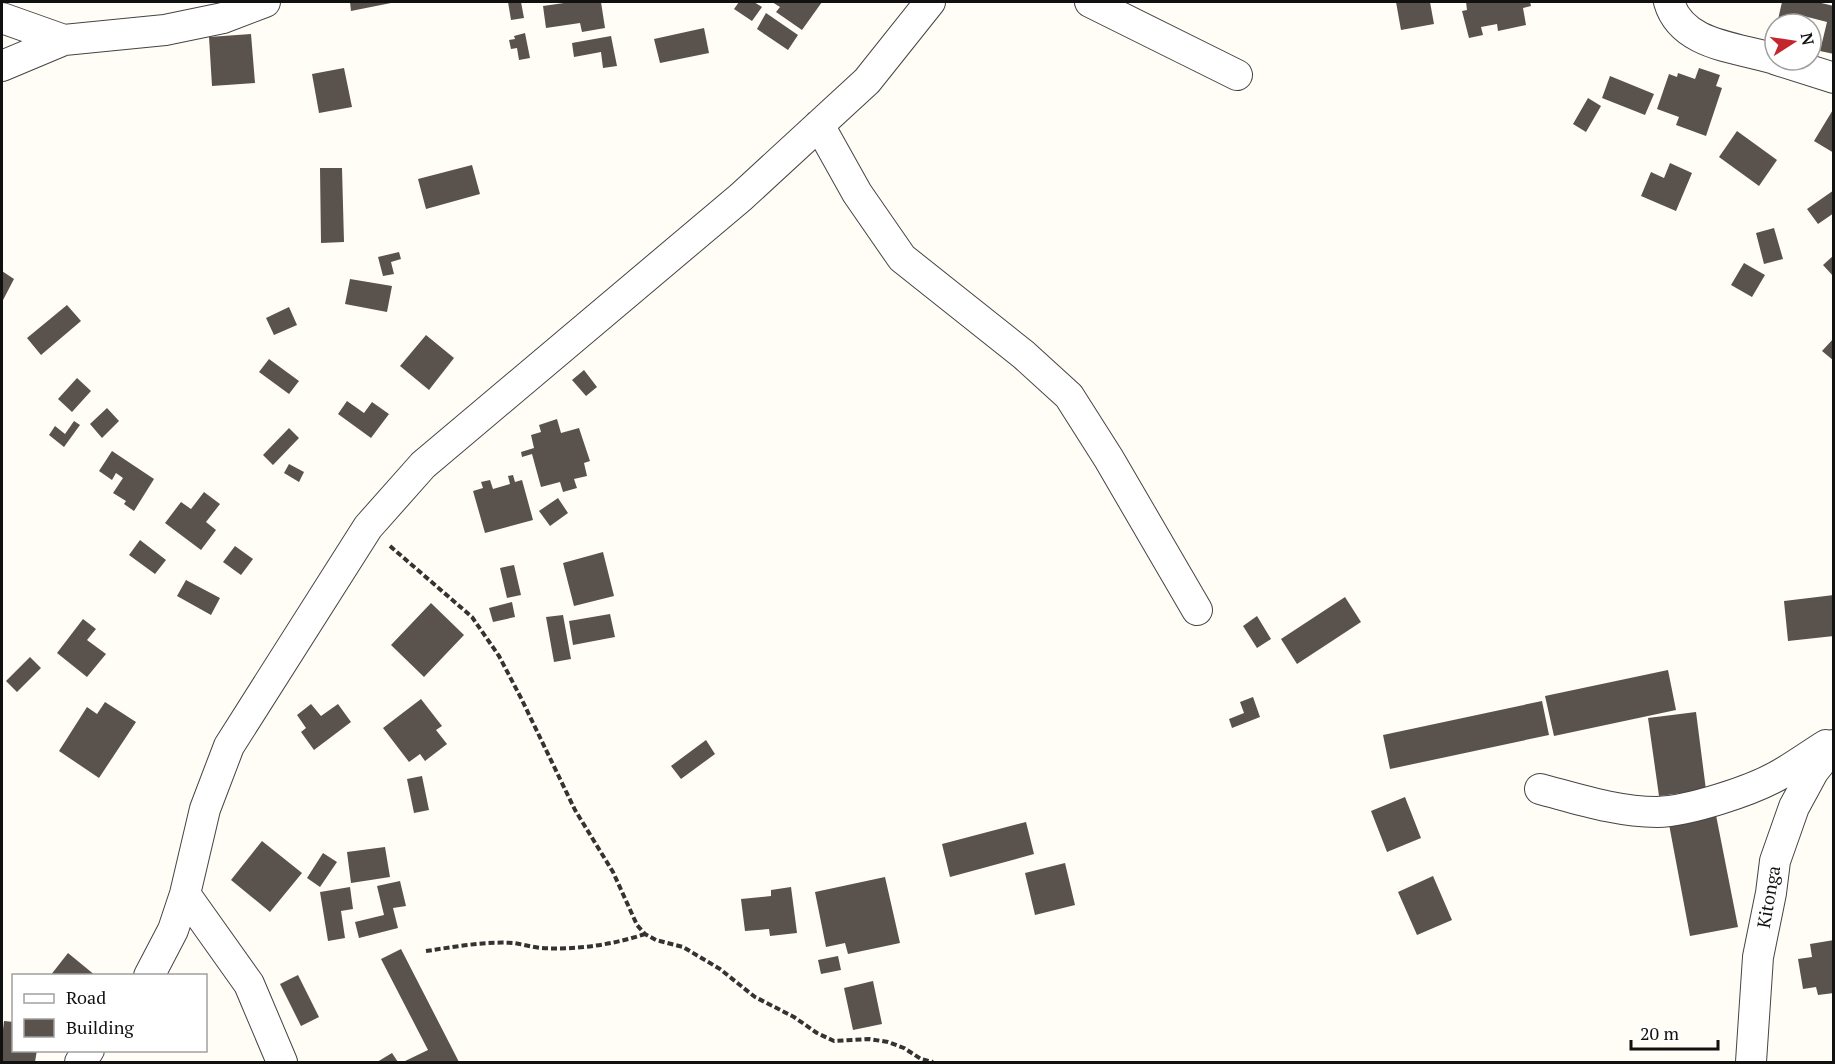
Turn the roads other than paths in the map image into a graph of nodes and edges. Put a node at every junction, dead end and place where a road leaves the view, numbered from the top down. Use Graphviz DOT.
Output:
graph roads {
  1 [pos="265,2"];
  2 [pos="930,2"];
  3 [pos="1090,2"];
  4 [pos="1669,2"];
  5 [pos="201,12"];
  6 [pos="2,18"];
  7 [pos="64,40"];
  8 [pos="1763,56"];
  9 [pos="2,66"];
  10 [pos="1814,72"];
  11 [pos="1237,75"];
  12 [pos="1833,78"];
  13 [pos="819,125"];
  14 [pos="1197,610"];
  15 [pos="1833,742"];
  16 [pos="1540,789"];
  17 [pos="185,894"];
  18 [pos="150,974"];
  19 [pos="282,1062"];
  20 [pos="1751,1062"];
  1 -- 5 [label="street"];
  2 -- 13 [label="street"];
  3 -- 11 [label="street"];
  4 -- 8 [label="street"];
  5 -- 7 [label="street"];
  6 -- 7 [label="street"];
  7 -- 9 [label="street"];
  10 -- 12 [label="street"];
  13 -- 14 [label="street"];
  13 -- 17 [label="street"];
  15 -- 16 [label="street"];
  15 -- 20 [label="street, Kitonga"];
  17 -- 18 [label="street"];
  17 -- 19 [label="street"];
}
